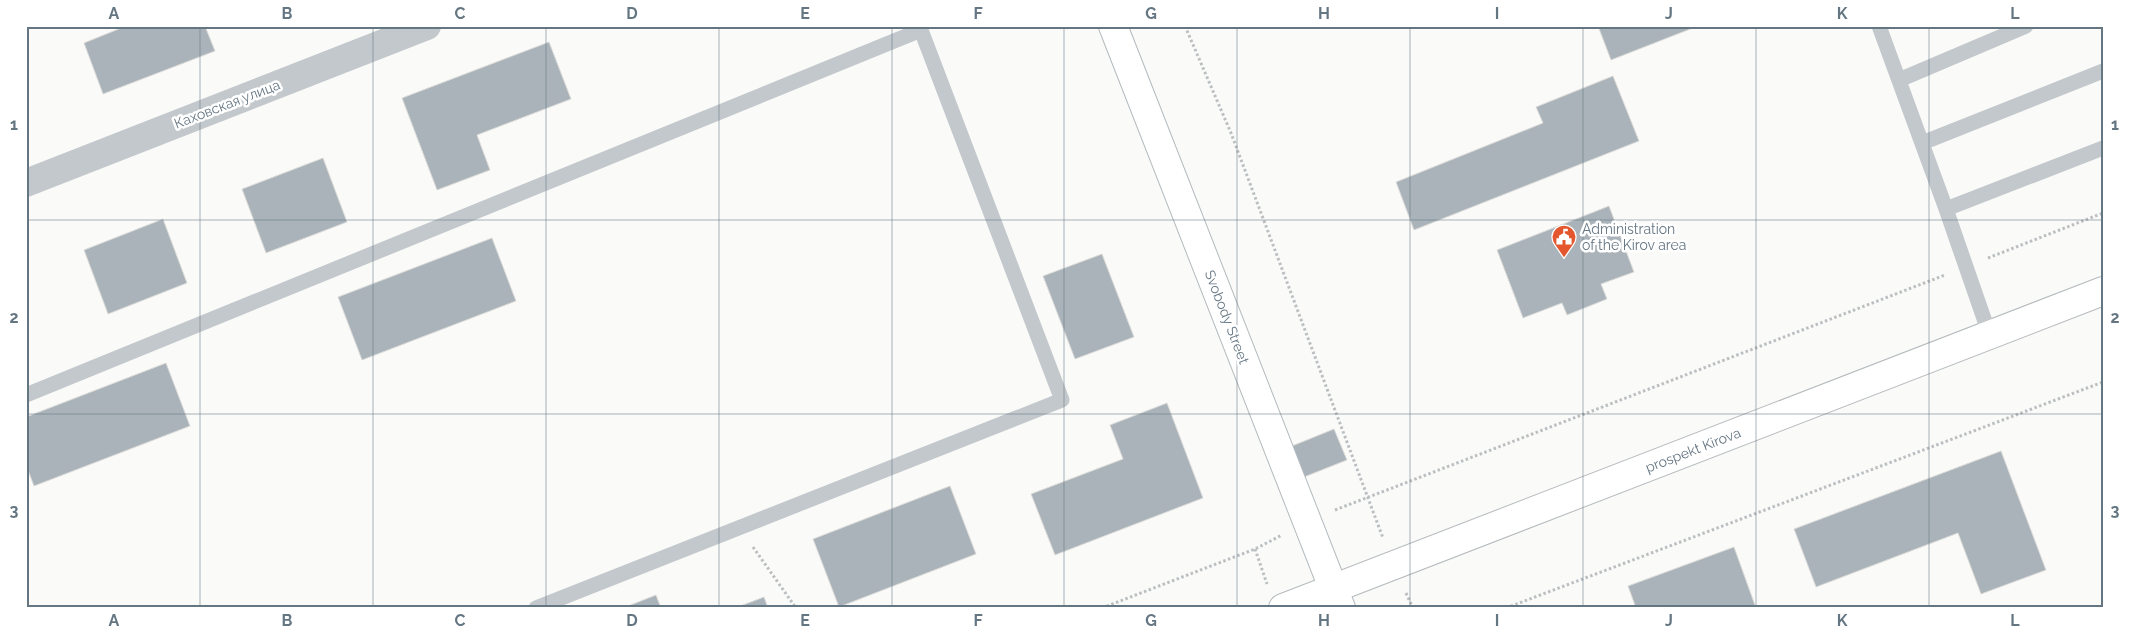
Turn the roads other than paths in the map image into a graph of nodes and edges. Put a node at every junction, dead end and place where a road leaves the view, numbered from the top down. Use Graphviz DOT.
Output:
graph roads {
  1 [pos="427,26"];
  2 [pos="1113,26"];
  3 [pos="1879,26"];
  4 [pos="2026,26"];
  5 [pos="2103,70"];
  6 [pos="1899,80"];
  7 [pos="1922,143"];
  8 [pos="2103,148"];
  9 [pos="26,183"];
  10 [pos="1946,209"];
  11 [pos="2103,291"];
  12 [pos="1990,336"];
  13 [pos="26,395"];
  14 [pos="1337,598"];
  15 [pos="1277,599"];
  16 [pos="536,608"];
  1 -- 9 [label="street, Каховская улица"];
  2 -- 14 [label="main road, Svobody Street"];
  3 -- 6 [label="lane"];
  4 -- 6 [label="lane"];
  5 -- 7 [label="lane"];
  6 -- 7 [label="lane"];
  7 -- 10 [label="lane"];
  8 -- 10 [label="lane"];
  10 -- 12 [label="lane"];
  11 -- 12 [label="main road, prospekt Kirova"];
  12 -- 14 [label="main road, prospekt Kirova"];
  13 -- 16 [label="lane"];
  14 -- 15 [label="main road, prospekt Kirova"];
}
